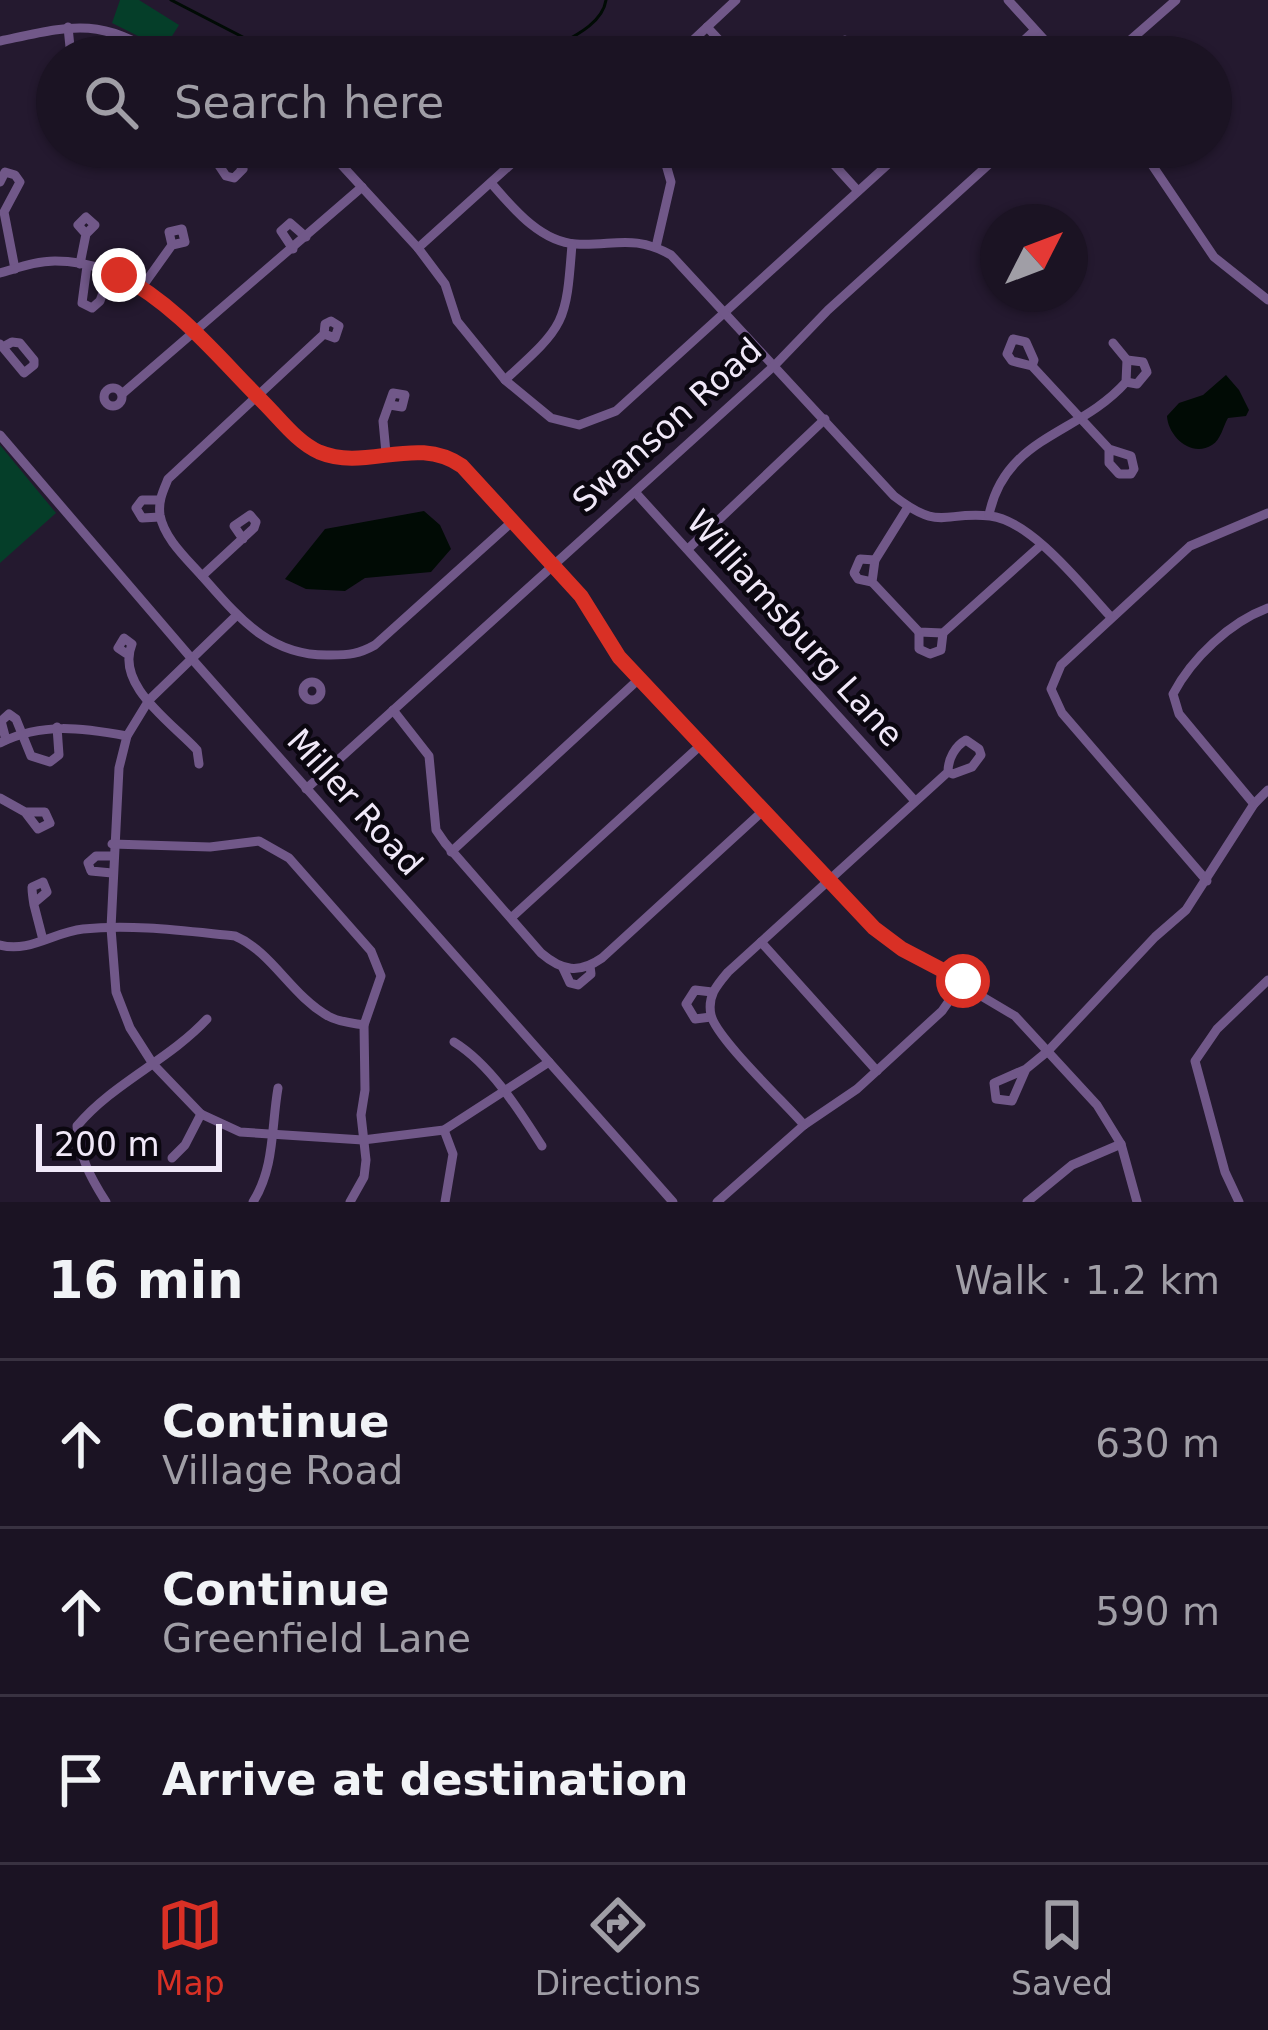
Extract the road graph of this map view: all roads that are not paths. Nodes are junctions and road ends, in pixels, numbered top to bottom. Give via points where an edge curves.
1 (736, 0) edge
2 (1008, 0) edge
3 (1176, 0) edge
4 (68, 27) junction
5 (707, 27) junction
6 (1035, 30) junction
7 (69, 36) edge
8 (122, 36) edge
9 (697, 36) edge
10 (715, 36) edge
11 (1029, 36) edge
12 (1041, 36) edge
13 (1135, 36) edge
14 (0, 41) edge
15 (345, 168) edge
16 (507, 168) edge
17 (667, 168) edge
18 (837, 168) edge
19 (884, 168) edge
20 (985, 168) edge
21 (1154, 168) edge
22 (0, 182) edge
23 (490, 183) junction
24 (362, 187) junction
25 (858, 191) junction
26 (3, 207) edge
27 (86, 234) dead end
28 (306, 237) junction
29 (572, 244) junction
30 (172, 245) dead end
31 (656, 247) junction
32 (293, 248) junction
33 (418, 248) junction
34 (84, 265) junction
35 (5, 272) edge
36 (110, 273) junction
37 (142, 286) junction
38 (1268, 300) edge
39 (726, 311) junction
40 (193, 332) junction
41 (324, 334) dead end
42 (1113, 343) dead end
43 (1127, 360) junction
44 (775, 364) junction
45 (1033, 366) dead end
46 (505, 380) junction
47 (1126, 382) junction
48 (122, 394) dead end
49 (257, 396) junction
50 (390, 405) dead end
51 (825, 419) junction
52 (1082, 420) junction
53 (0, 435) edge
54 (1108, 449) dead end
55 (386, 453) junction
56 (635, 492) junction
57 (160, 500) junction
58 (908, 507) junction
59 (1268, 513) edge
60 (988, 515) junction
61 (160, 518) junction
62 (514, 520) junction
63 (243, 538) dead end
64 (1040, 546) junction
65 (688, 549) junction
66 (874, 560) junction
67 (553, 565) junction
68 (202, 576) junction
69 (872, 582) junction
70 (1268, 608) edge
71 (237, 615) junction
72 (1110, 616) junction
73 (919, 632) junction
74 (943, 633) junction
75 (127, 654) dead end
76 (314, 656) junction
77 (192, 659) junction
78 (639, 679) junction
79 (313, 682) dead end
80 (148, 700) junction
81 (392, 710) junction
82 (57, 727) junction
83 (22, 734) junction
84 (127, 736) junction
85 (3, 742) edge
86 (703, 744) junction
87 (199, 764) dead end
88 (948, 772) dead end
89 (306, 789) junction
90 (1268, 790) edge
91 (0, 798) edge
92 (915, 801) junction
93 (1254, 804) junction
94 (765, 809) junction
95 (25, 812) dead end
96 (112, 844) junction
97 (451, 852) junction
98 (112, 856) junction
99 (112, 874) junction
100 (832, 881) junction
101 (1207, 881) junction
102 (34, 903) dead end
103 (511, 918) junction
104 (111, 928) junction
105 (43, 940) junction
106 (761, 942) junction
107 (0, 945) edge
108 (1268, 980) edge
109 (963, 981) junction
110 (712, 992) junction
111 (711, 1017) junction
112 (208, 1019) dead end
113 (364, 1025) junction
114 (454, 1042) dead end
115 (1048, 1051) junction
116 (549, 1061) junction
117 (153, 1064) junction
118 (1027, 1069) dead end
119 (877, 1071) junction
120 (278, 1088) dead end
121 (504, 1093) junction
122 (201, 1114) junction
123 (804, 1124) junction
124 (444, 1130) junction
125 (270, 1135) junction
126 (363, 1141) junction
127 (1121, 1144) junction
128 (542, 1146) dead end
129 (172, 1158) dead end
130 (448, 1201) edge
131 (106, 1202) edge
132 (253, 1202) edge
133 (350, 1202) edge
134 (673, 1202) edge
135 (717, 1202) edge
136 (1027, 1202) edge
137 (1137, 1202) edge
138 (1239, 1202) edge

1 - 5 street
2 - 6 street
3 - 13 street
4 - 7 street
4 - 8 street
4 - 14 street
5 - 9 street
5 - 10 street
6 - 11 street
6 - 12 street
15 - 24 street
16 - 23 street
17 - 31 street
18 - 25 street
19 - 25 street
20 - 44 street, Swanson Road
21 - 38 street via 1214,257
22 - 26 street via 5,172 20,182
23 - 29 street via 518,214
23 - 33 street
24 - 28 street
24 - 33 street
25 - 39 street
26 - 35 street
27 - 34 street
28 - 32 street
28 - 32 street via 290,223 281,231
29 - 31 street
29 - 46 street via 568,308 553,335
30 - 37 street
31 - 39 street
32 - 40 street
33 - 46 street via 445,284 458,321
34 - 35 street via 54,261
34 - 36 street
34 - 36 street via 82,303 92,308
36 - 37 street
37 - 40 street
39 - 44 street
39 - 46 street via 600,420 550,418
40 - 48 street
40 - 49 street
41 - 49 street
42 - 43 street
43 - 47 street
43 - 47 street via 1143,362 1147,372 1137,384
44 - 51 street
44 - 56 street, Swanson Road
45 - 52 street
47 - 52 street
49 - 55 street via 323,453 348,460
49 - 57 street via 168,479
50 - 55 street
51 - 58 street
51 - 65 street
52 - 54 street
52 - 60 street via 1015,461
53 - 77 street, Miller Road
55 - 62 street via 448,456
56 - 65 street, Williamsburg Lane
56 - 67 street, Swanson Road
57 - 61 street
57 - 61 street via 136,508 142,518
58 - 60 street via 936,519
58 - 66 street
59 - 72 street via 1190,546
60 - 64 street
61 - 68 street
62 - 67 street
62 - 76 street via 375,644 358,654
63 - 68 street
64 - 72 street
64 - 74 street
65 - 92 street, Williamsburg Lane
66 - 69 street
66 - 69 street via 860,560 854,573
67 - 78 street
67 - 81 street, Swanson Road
68 - 71 street
69 - 73 street
70 - 93 street via 1202,654 1173,694 1179,714
71 - 76 street via 263,640
71 - 77 street
72 - 101 street via 1061,665 1051,689 1062,713
73 - 74 street
73 - 74 street via 919,649 930,654 944,645
75 - 80 street via 131,678
76 - 79 street
77 - 80 street
77 - 89 street, Miller Road
78 - 86 street
78 - 97 street
80 - 84 street
80 - 87 street via 197,750
81 - 89 street, Swanson Road
81 - 97 street via 429,756 436,830
82 - 83 street
82 - 83 street via 59,755 50,762 31,756
82 - 84 street
83 - 85 street
83 - 85 street via 6,714
84 - 96 street
86 - 94 street
86 - 103 street
88 - 92 street
89 - 116 street, Miller Road
90 - 93 street
91 - 95 street
92 - 100 street
93 - 101 street
94 - 100 street
94 - 103 street via 590,966 563,968
96 - 98 street
96 - 113 street via 259,841 289,858 371,951 381,976
97 - 103 street
98 - 99 street
98 - 99 street via 88,863
99 - 104 street
100 - 106 street
100 - 109 street via 888,940
101 - 115 street
102 - 105 street
104 - 105 street
104 - 113 street via 235,936 302,998 331,1018
104 - 117 street via 116,992
105 - 107 street
106 - 110 street
106 - 119 street
108 - 138 street via 1195,1060
109 - 115 street via 1008,1008
109 - 119 street
110 - 111 street
110 - 111 street via 695,991 686,1004 695,1018
111 - 123 street
112 - 117 street
113 - 126 street
114 - 121 street
115 - 118 street
115 - 127 street
116 - 121 street
116 - 134 street, Miller Road
117 - 122 street
117 - 131 street via 77,1126 89,1176
119 - 123 street
120 - 125 street
121 - 124 street
121 - 128 street
122 - 125 street
122 - 129 street
123 - 135 street
124 - 126 street
124 - 130 street via 453,1154
125 - 126 street
125 - 132 street via 271,1163
126 - 133 street via 364,1177
127 - 136 street via 1072,1165
127 - 137 street

